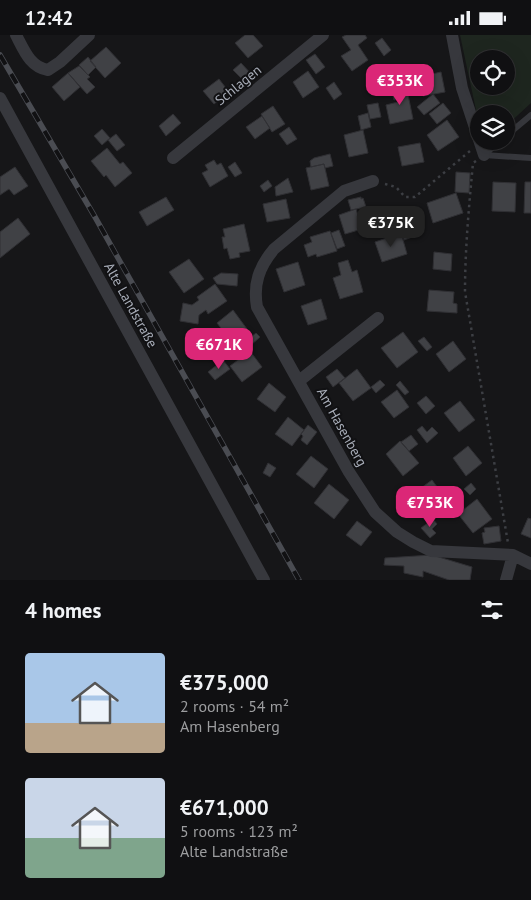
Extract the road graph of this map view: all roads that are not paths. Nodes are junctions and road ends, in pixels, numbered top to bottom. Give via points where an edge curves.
1 (16, 35) edge
2 (90, 35) edge
3 (322, 35) edge
4 (452, 35) edge
5 (0, 98) edge
6 (470, 112) edge
7 (531, 115) edge
8 (515, 128) edge
9 (487, 150) edge
10 (173, 158) dead end
11 (531, 158) edge
12 (373, 181) road end
13 (378, 318) dead end
14 (299, 381) junction
15 (513, 555) junction
16 (531, 564) edge
17 (264, 580) edge
18 (506, 580) edge

1 - 2 street via 29,59 40,69 48,71
3 - 10 street, Schlagen
4 - 6 street
5 - 17 street, Alte Landstraße
7 - 8 lane
9 - 11 lane
12 - 14 street, Am Hasenberg via 344,191 274,249 260,271 255,295 257,307
13 - 14 street, Am Hasenberg
14 - 15 street, Am Hasenberg via 375,512 397,531 431,551
15 - 16 street
15 - 18 street

